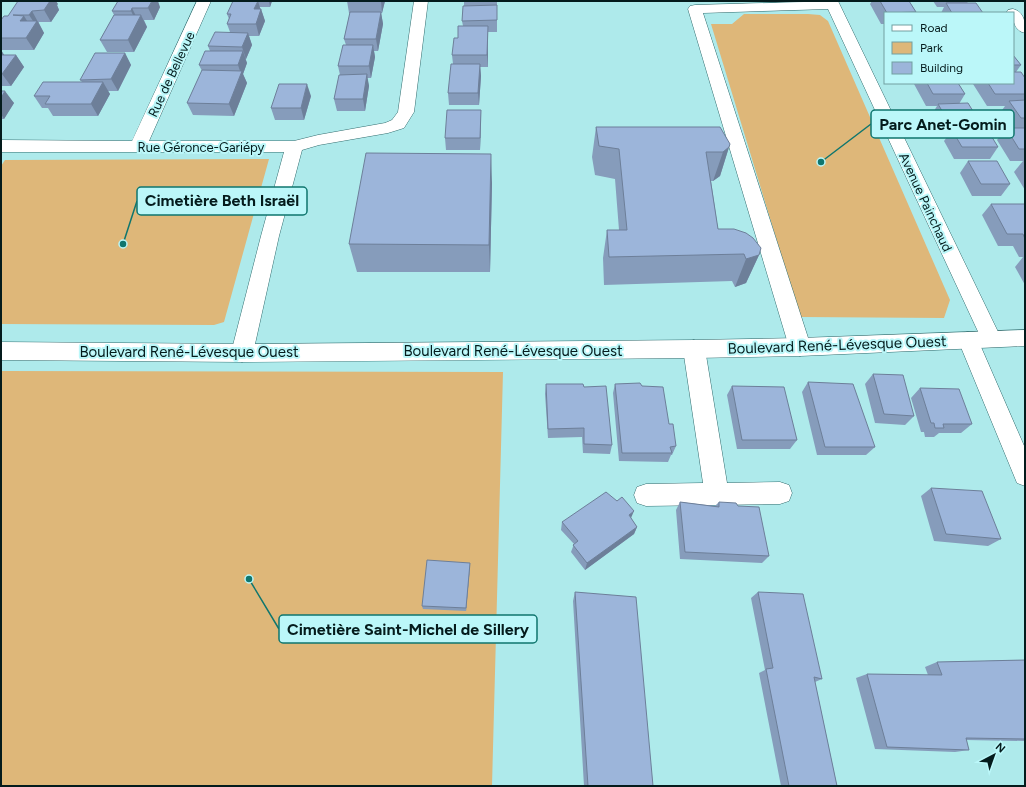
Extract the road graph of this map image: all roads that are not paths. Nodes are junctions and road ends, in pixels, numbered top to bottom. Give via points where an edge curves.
1 (204, 1) edge
2 (421, 1) edge
3 (1004, 1) edge
4 (832, 3) edge
5 (1012, 12) edge
6 (1014, 14) edge
7 (1025, 29) edge
8 (1, 146) edge
9 (138, 146) junction
10 (294, 147) junction
11 (991, 338) junction
12 (1025, 338) edge
13 (968, 340) junction
14 (800, 347) junction
15 (694, 349) junction
16 (1, 351) edge
17 (242, 353) junction
18 (1025, 475) edge
19 (780, 493) dead end
20 (717, 494) junction
21 (646, 495) dead end

1 - 9 street, Rue de Bellevue
2 - 10 street, Rue Géronce-Gariépy via 406,112 398,124
3 - 5 street
4 - 11 street, Avenue Painchaud
4 - 14 street via 695,9
6 - 7 street
8 - 9 street, Rue Géronce-Gariépy
9 - 10 street, Rue Géronce-Gariépy
10 - 17 street
11 - 12 street, Boulevard René-Lévesque Ouest
11 - 13 street, Boulevard René-Lévesque Ouest
13 - 14 street, Boulevard René-Lévesque Ouest
13 - 18 street
14 - 15 street, Boulevard René-Lévesque Ouest
15 - 17 street, Boulevard René-Lévesque Ouest
15 - 20 street
16 - 17 street, Boulevard René-Lévesque Ouest
19 - 20 street
20 - 21 street

